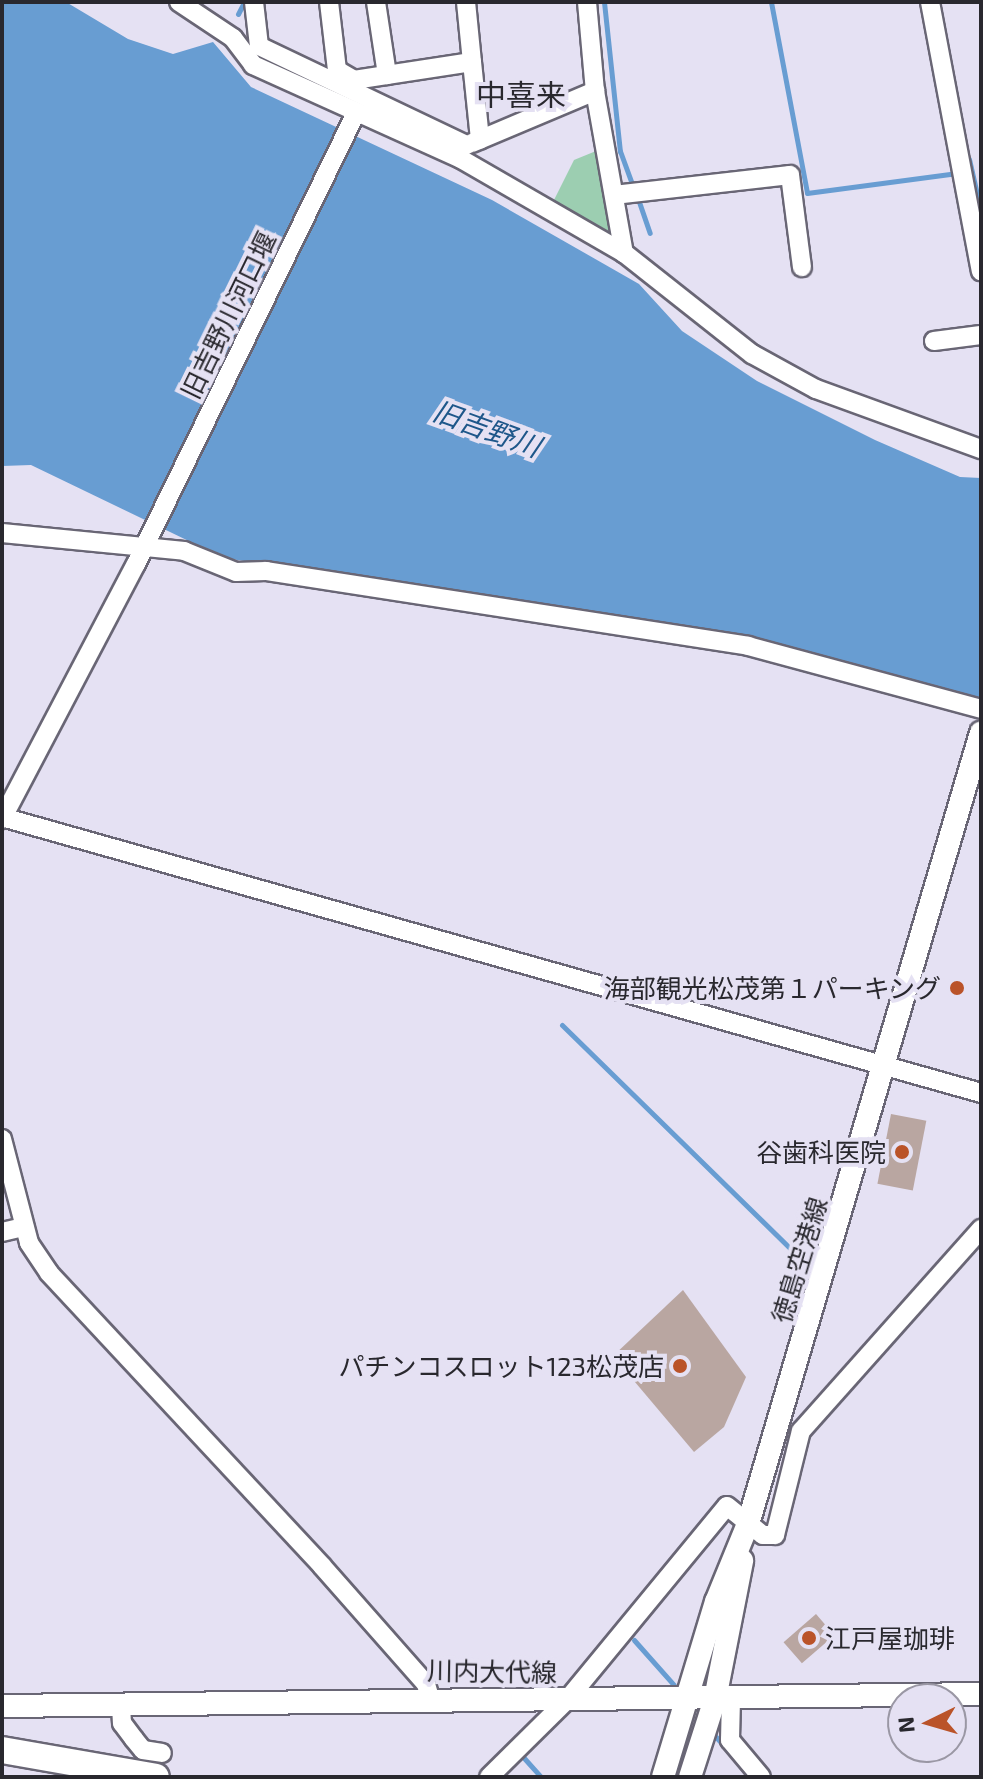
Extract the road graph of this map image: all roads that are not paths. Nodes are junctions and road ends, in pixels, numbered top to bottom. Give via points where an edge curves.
1 (179, 2) edge
2 (254, 2) edge
3 (329, 2) edge
4 (376, 2) edge
5 (466, 2) edge
6 (587, 2) edge
7 (930, 2) edge
8 (472, 62) junction
9 (387, 75) junction
10 (595, 91) junction
11 (354, 117) junction
12 (469, 148) junction
13 (614, 195) junction
14 (977, 223) edge
15 (624, 253) junction
16 (802, 267) dead end
17 (981, 271) edge
18 (981, 335) edge
19 (934, 341) dead end
20 (981, 449) edge
21 (2, 533) edge
22 (146, 540) junction
23 (981, 709) edge
24 (981, 733) edge
25 (2, 818) edge
26 (887, 1064) junction
27 (981, 1093) edge
28 (2, 1139) edge
29 (24, 1227) junction
30 (981, 1229) edge
31 (2, 1232) edge
32 (748, 1524) junction
33 (981, 1694) edge
34 (430, 1698) junction
35 (687, 1699) junction
36 (723, 1699) junction
37 (567, 1700) junction
38 (121, 1705) junction
39 (2, 1706) edge
40 (7, 1751) edge
41 (159, 1765) edge
42 (489, 1777) edge
43 (663, 1777) edge
44 (690, 1777) edge
45 (761, 1777) edge

1 - 11 street via 233,38 253,65
2 - 12 street via 259,46
3 - 9 street via 337,70 354,80
4 - 9 street
5 - 8 street
6 - 10 street
7 - 14 street
8 - 9 street
8 - 12 street
10 - 12 street
10 - 13 street
11 - 12 street
11 - 22 street, 旧吉野川河口堰
12 - 15 street
13 - 15 street
13 - 16 street via 790,175
14 - 17 street
15 - 20 street via 752,354 816,389
18 - 19 street
21 - 22 street
22 - 23 street via 236,572 266,571 748,646
22 - 25 street, 旧吉野川河口堰
24 - 26 main road, 徳島空港線
25 - 26 street
26 - 27 street
26 - 32 main road, 徳島空港線
28 - 29 street
29 - 31 street
29 - 34 street via 34,1254 49,1273 322,1566 426,1684
30 - 32 street via 801,1431 775,1535
32 - 35 main road, 徳島空港線 via 716,1602
32 - 36 main road, 徳島空港線
32 - 37 street via 727,1506
33 - 36 main road, 川内大代線
34 - 37 main road, 川内大代線
34 - 38 main road, 川内大代線
35 - 36 main road, 川内大代線
35 - 37 main road, 川内大代線
35 - 43 main road, 徳島空港線
36 - 44 main road, 徳島空港線
36 - 45 street via 730,1740
37 - 42 street
38 - 39 main road, 川内大代線
38 - 41 street via 122,1723
40 - 41 highway

